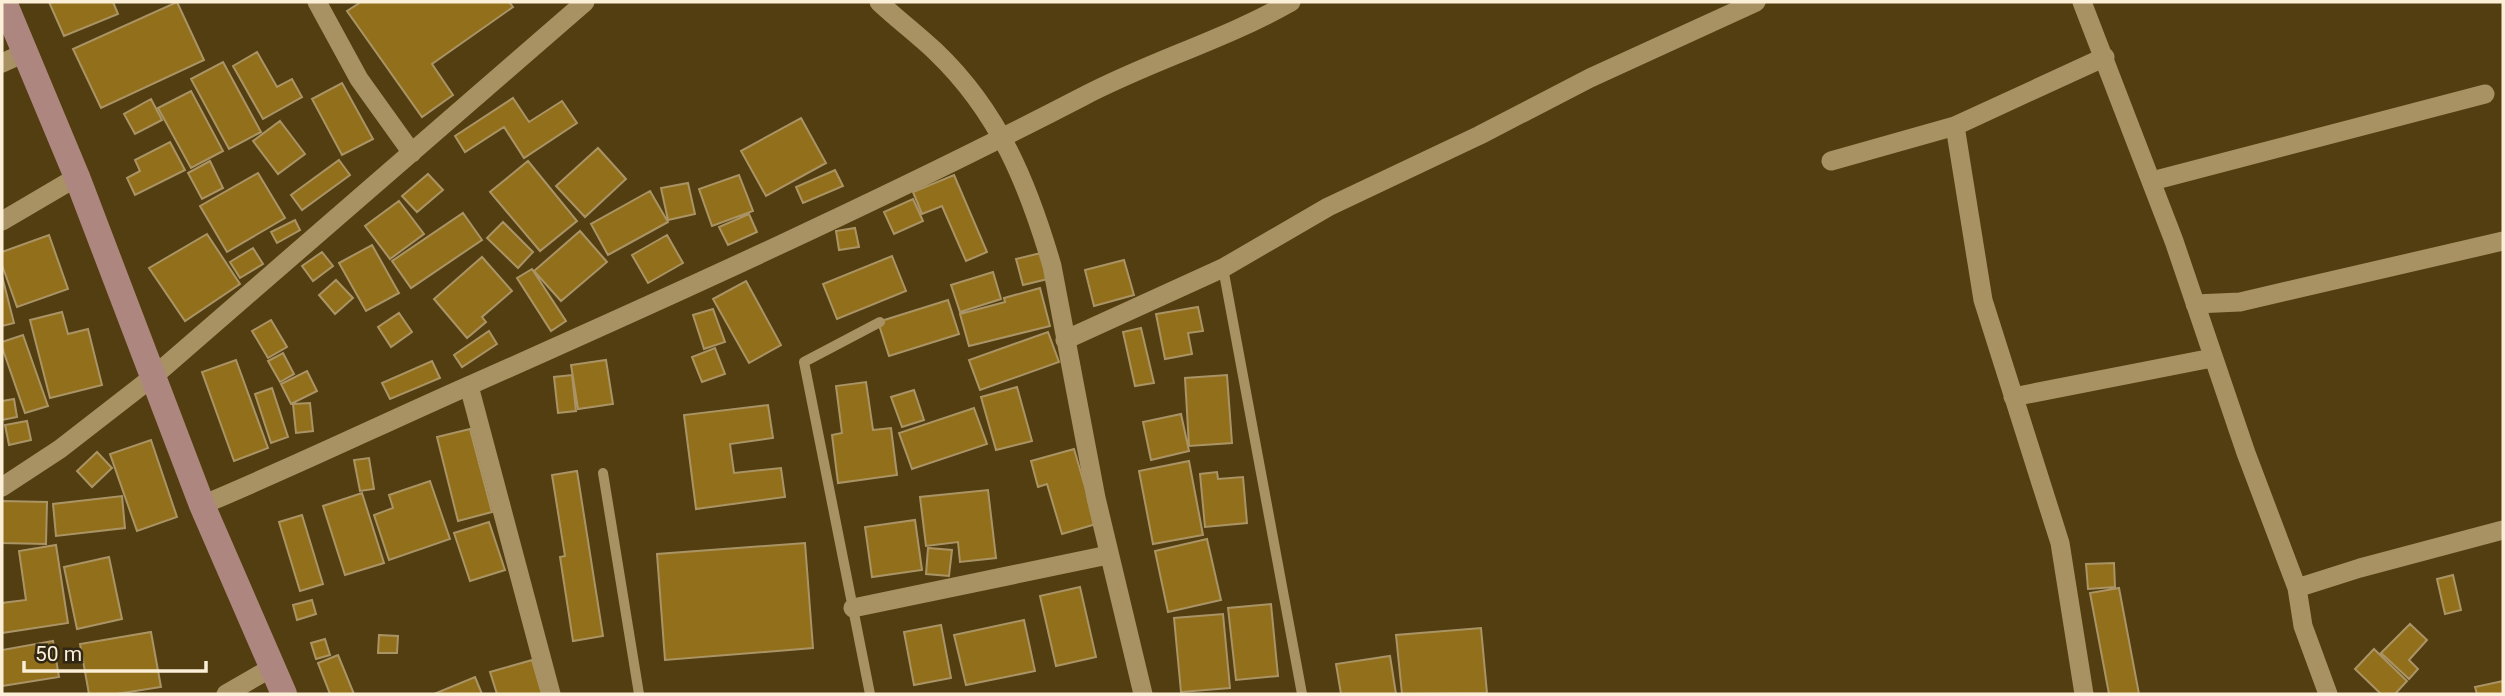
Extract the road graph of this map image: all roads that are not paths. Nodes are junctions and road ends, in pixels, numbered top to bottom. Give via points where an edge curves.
1 (4, 2) edge
2 (317, 2) edge
3 (585, 2) edge
4 (879, 2) edge
5 (1756, 2) edge
6 (2082, 2) edge
7 (1288, 3) edge
8 (2105, 57) junction
9 (13, 58) edge
10 (2485, 94) dead end
11 (1955, 126) junction
12 (1005, 138) junction
13 (412, 153) junction
14 (1831, 161) dead end
15 (77, 177) junction
16 (2152, 181) junction
17 (2, 221) edge
18 (2503, 241) edge
19 (1223, 268) junction
20 (2196, 304) junction
21 (880, 322) dead end
22 (1065, 340) junction
23 (2212, 358) junction
24 (154, 376) junction
25 (469, 386) junction
26 (2013, 397) junction
27 (603, 473) dead end
28 (2, 487) edge
29 (202, 505) junction
30 (2503, 530) edge
31 (1108, 555) junction
32 (2297, 588) junction
33 (853, 608) junction
34 (273, 667) junction
35 (226, 694) edge
36 (284, 694) edge
37 (551, 694) edge
38 (639, 694) edge
39 (870, 694) edge
40 (1143, 694) edge
41 (1303, 694) edge
42 (2084, 694) edge
43 (2328, 694) edge

1 - 9 main road
2 - 13 street via 359,79
3 - 13 street
4 - 12 street via 936,52
5 - 19 street via 1328,207
6 - 8 street
7 - 12 street via 1231,33 1084,95
8 - 11 street
8 - 16 street
9 - 15 main road
10 - 16 street
11 - 14 street
11 - 26 street via 1983,300
12 - 22 street via 1052,266
12 - 25 street via 632,315
13 - 24 street
15 - 17 street
15 - 24 main road
16 - 20 street
18 - 20 street via 2241,302
19 - 22 street
19 - 41 lane
20 - 23 street
21 - 33 lane via 804,362
22 - 31 street
23 - 26 street
23 - 32 street
24 - 28 street via 60,449
24 - 29 main road
25 - 29 street
25 - 37 street
26 - 42 street via 2060,543
27 - 38 lane
29 - 34 main road
30 - 32 street
31 - 33 street
31 - 40 street
32 - 43 street via 2303,626
33 - 39 lane
34 - 35 street
34 - 36 main road

